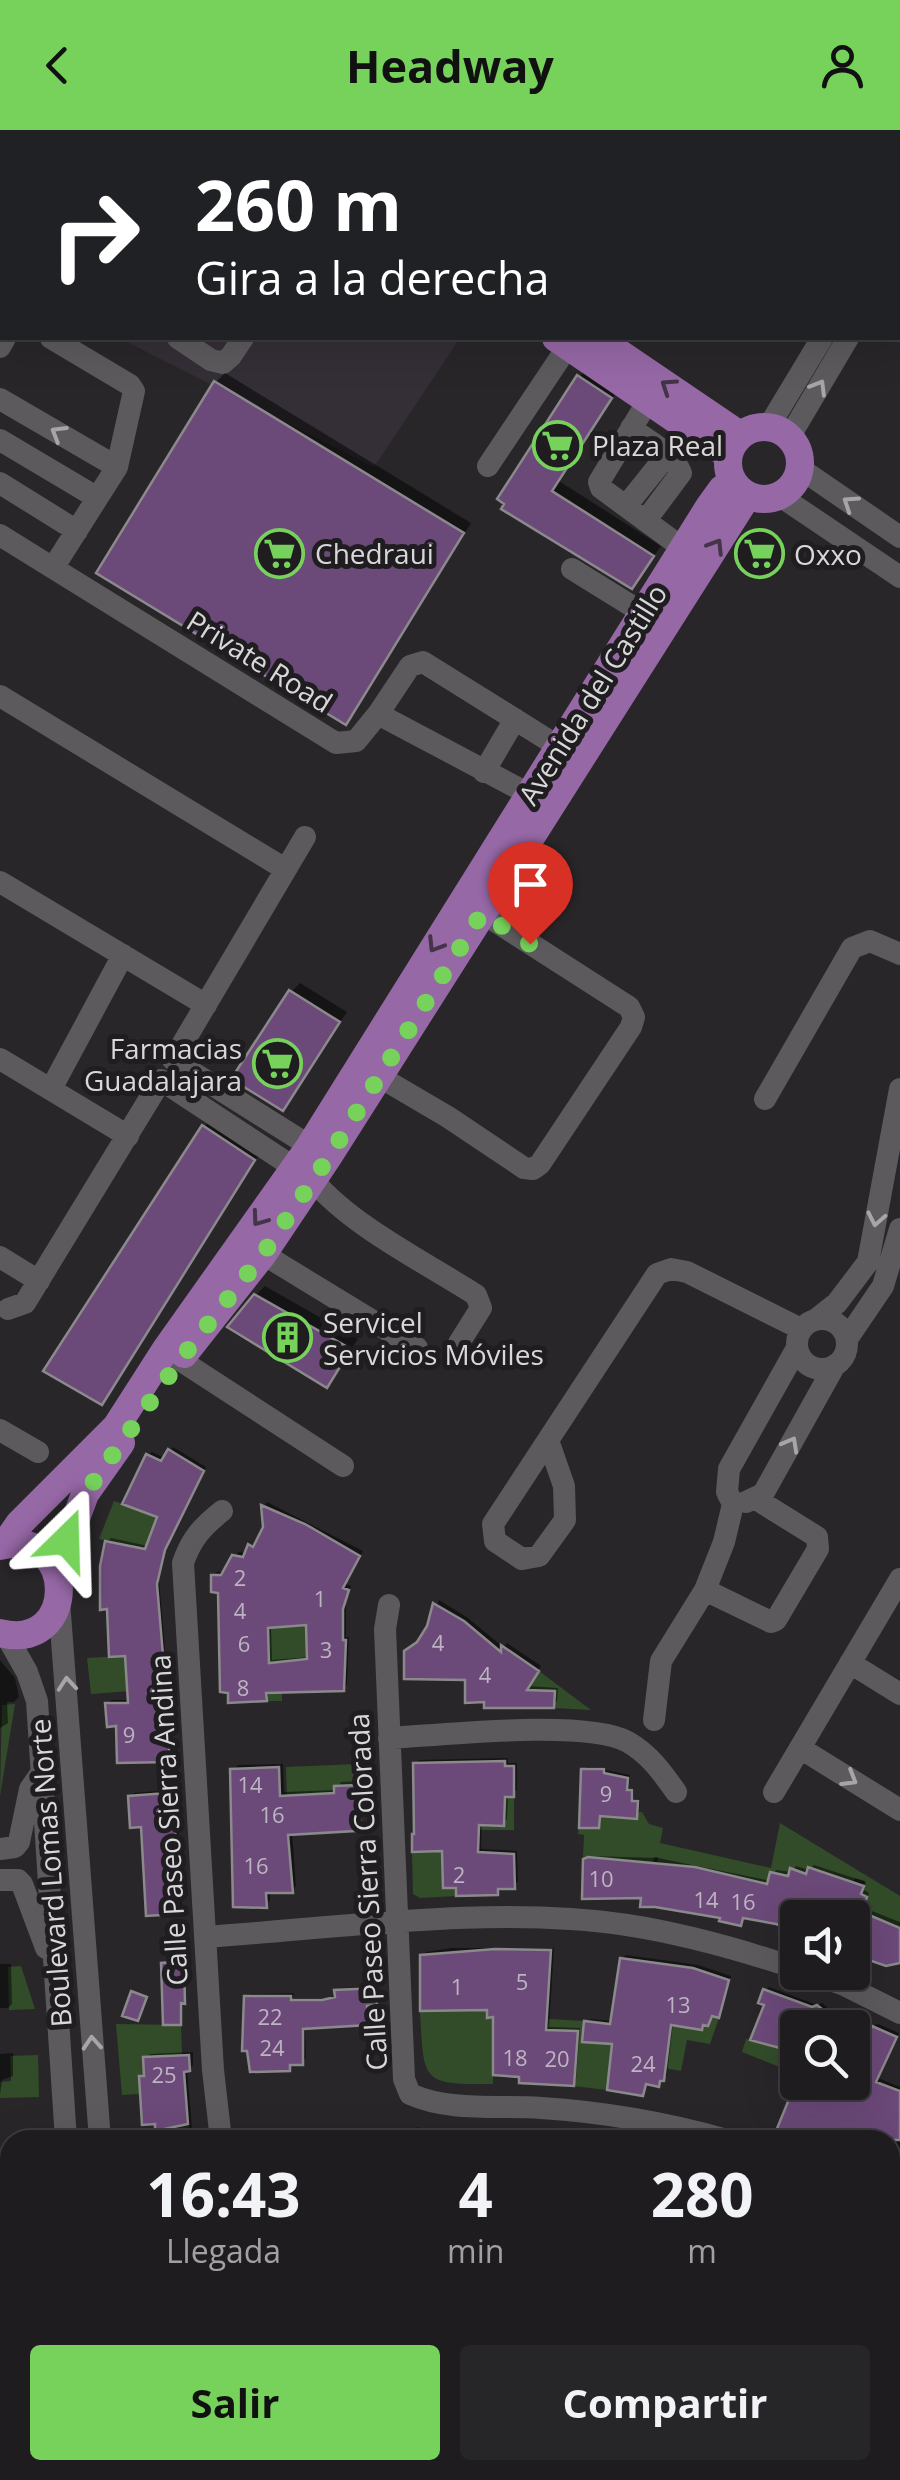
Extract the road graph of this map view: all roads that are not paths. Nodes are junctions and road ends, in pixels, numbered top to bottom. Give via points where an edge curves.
1 (54, 340) edge
2 (181, 340) edge
3 (242, 340) edge
4 (598, 340) edge
5 (821, 340) edge
6 (847, 340) edge
7 (562, 342) edge
8 (0, 399) edge
9 (648, 402) junction
10 (631, 428) junction
11 (779, 431) junction
12 (0, 440) edge
13 (667, 455) junction
14 (488, 466) dead end
15 (737, 467) junction
16 (116, 468) junction
17 (801, 469) junction
18 (678, 482) junction
19 (0, 483) edge
20 (780, 496) junction
21 (96, 497) junction
22 (626, 506) junction
23 (709, 508) junction
24 (646, 520) junction
25 (77, 531) junction
26 (895, 533) edge
27 (0, 535) edge
28 (684, 548) junction
29 (872, 558) junction
30 (53, 568) junction
31 (572, 569) dead end
32 (900, 576) edge
33 (642, 614) junction
34 (0, 696) edge
35 (378, 714) junction
36 (515, 718) junction
37 (569, 753) junction
38 (484, 772) junction
39 (540, 800) junction
40 (305, 837) dead end
41 (286, 869) junction
42 (0, 882) edge
43 (472, 907) junction
44 (900, 954) edge
45 (123, 956) junction
46 (206, 1005) junction
47 (0, 1059) edge
48 (167, 1070) junction
49 (370, 1071) junction
50 (51, 1089) junction
51 (900, 1089) edge
52 (765, 1100) dead end
53 (128, 1136) junction
54 (312, 1163) junction
55 (900, 1229) edge
56 (263, 1254) junction
57 (0, 1256) edge
58 (39, 1281) junction
59 (8, 1310) dead end
60 (805, 1332) junction
61 (847, 1339) junction
62 (459, 1342) dead end
63 (417, 1348) dead end
64 (173, 1354) junction
65 (835, 1365) junction
66 (0, 1430) edge
67 (549, 1443) junction
68 (38, 1452) dead end
69 (343, 1466) dead end
70 (756, 1499) junction
71 (732, 1504) junction
72 (222, 1511) dead end
73 (3, 1545) edge
74 (56, 1570) junction
75 (900, 1580) edge
76 (705, 1590) junction
77 (59, 1601) junction
78 (388, 1605) dead end
79 (3, 1634) edge
80 (850, 1664) junction
81 (900, 1694) edge
82 (654, 1720) dead end
83 (71, 1736) junction
84 (39, 1738) junction
85 (389, 1738) junction
86 (800, 1748) junction
87 (74, 1770) junction
88 (41, 1772) junction
89 (676, 1792) dead end
90 (774, 1792) dead end
91 (900, 1810) edge
92 (8, 1848) edge
93 (9, 1880) edge
94 (395, 1924) junction
95 (205, 1937) junction
96 (780, 1963) edge
97 (55, 1970) junction
98 (854, 1990) edge
99 (900, 2013) edge
100 (65, 2130) edge
101 (99, 2130) edge
102 (219, 2130) edge
103 (682, 2130) edge

1 - 16 street via 134,392
2 - 3 street via 223,363
15 -> 4 main road
5 - 11 street
11 -> 6 street
7 - 9 main road
7 - 14 street
16 -> 8 street
9 - 10 street
9 - 15 main road
10 - 13 street
10 - 22 street via 598,482
11 - 15 main road via 754,428
11 - 17 main road via 797,446
12 - 21 street
13 - 18 street via 679,466
13 - 22 street
15 - 20 main road via 769,499
15 - 23 main road, Avenida del Castillo
37 -> 15 main road, Avenida del Castillo
16 - 21 street
17 - 20 main road
26 -> 17 street
18 - 23 street
18 - 24 street
19 - 25 street
20 - 29 street
21 - 25 street
22 - 24 street
23 - 28 main road, Avenida del Castillo
24 - 28 street
25 - 30 street
26 - 29 street
27 - 30 street, Private Road
28 - 33 main road, Avenida del Castillo
29 - 32 street
30 - 35 street, Private Road via 336,743 356,740
31 - 33 street
33 - 37 main road, Avenida del Castillo
34 - 41 street
35 - 36 street, Private Road via 410,666 423,662
35 - 38 street
36 - 37 street
36 - 38 street
37 - 39 main road, Avenida del Castillo
38 - 39 street
39 - 43 main road, Avenida del Castillo
40 - 41 street
41 - 46 street
42 - 45 street
43 - 49 main road, Avenida del Castillo
43 - 49 street via 629,1007 631,1027 534,1169
44 - 52 street via 870,941 852,948
45 - 46 street
45 - 50 street
46 - 48 street
47 - 50 street
48 - 53 street
48 - 54 street
49 - 54 main road, Avenida del Castillo
50 - 53 street
51 -> 60 street via 868,1262
53 - 58 street
54 - 56 main road, Avenida del Castillo
54 - 62 street via 326,1195 480,1299
54 -> 64 main road, Avenida del Castillo
55 - 61 street via 883,1286
56 - 63 street
56 - 64 main road, Avenida del Castillo
57 - 58 street
58 - 59 street via 25,1303
60 - 61 street via 837,1323
60 - 65 street via 807,1364
60 - 67 street via 687,1272 658,1274
60 - 71 street via 728,1469
61 - 65 street
64 - 69 street
64 - 73 main road, Avenida del Castillo via 108,1437
64 - 74 main road, Avenida del Castillo via 85,1494
70 -> 65 street
66 - 68 street
67 - 67 street via 493,1524 495,1541 522,1559 538,1556 565,1520 564,1486
70 - 71 street
70 - 76 street via 817,1537 818,1549 771,1622
71 - 76 street
72 - 95 street, Calle Paseo Sierra Andina via 200,1529 183,1564
73 - 74 main road via 36,1548
74 - 77 main road
75 - 80 street
76 - 82 street via 662,1661
77 - 79 main road via 33,1632
83 -> 77 street, Boulevard Lomas Norte
78 - 85 street, Calle Paseo Sierra Colorada
79 - 84 street, Boulevard Lomas Norte via 35,1689
80 - 81 street
80 - 86 street
83 - 84 street
83 - 87 street, Boulevard Lomas Norte
84 - 88 street, Boulevard Lomas Norte
85 - 89 street via 596,1733 626,1740
85 - 94 street, Calle Paseo Sierra Colorada
86 - 90 street
86 -> 91 street
87 - 88 street
101 -> 87 street, Boulevard Lomas Norte
88 - 92 street
88 - 97 street, Boulevard Lomas Norte
93 - 97 street
94 - 95 street
94 - 96 street via 622,1924
94 - 103 street, Calle Paseo Sierra Colorada via 410,2094 447,2104 544,2108
95 - 102 street, Calle Paseo Sierra Andina
97 - 100 street, Boulevard Lomas Norte
98 - 99 street

